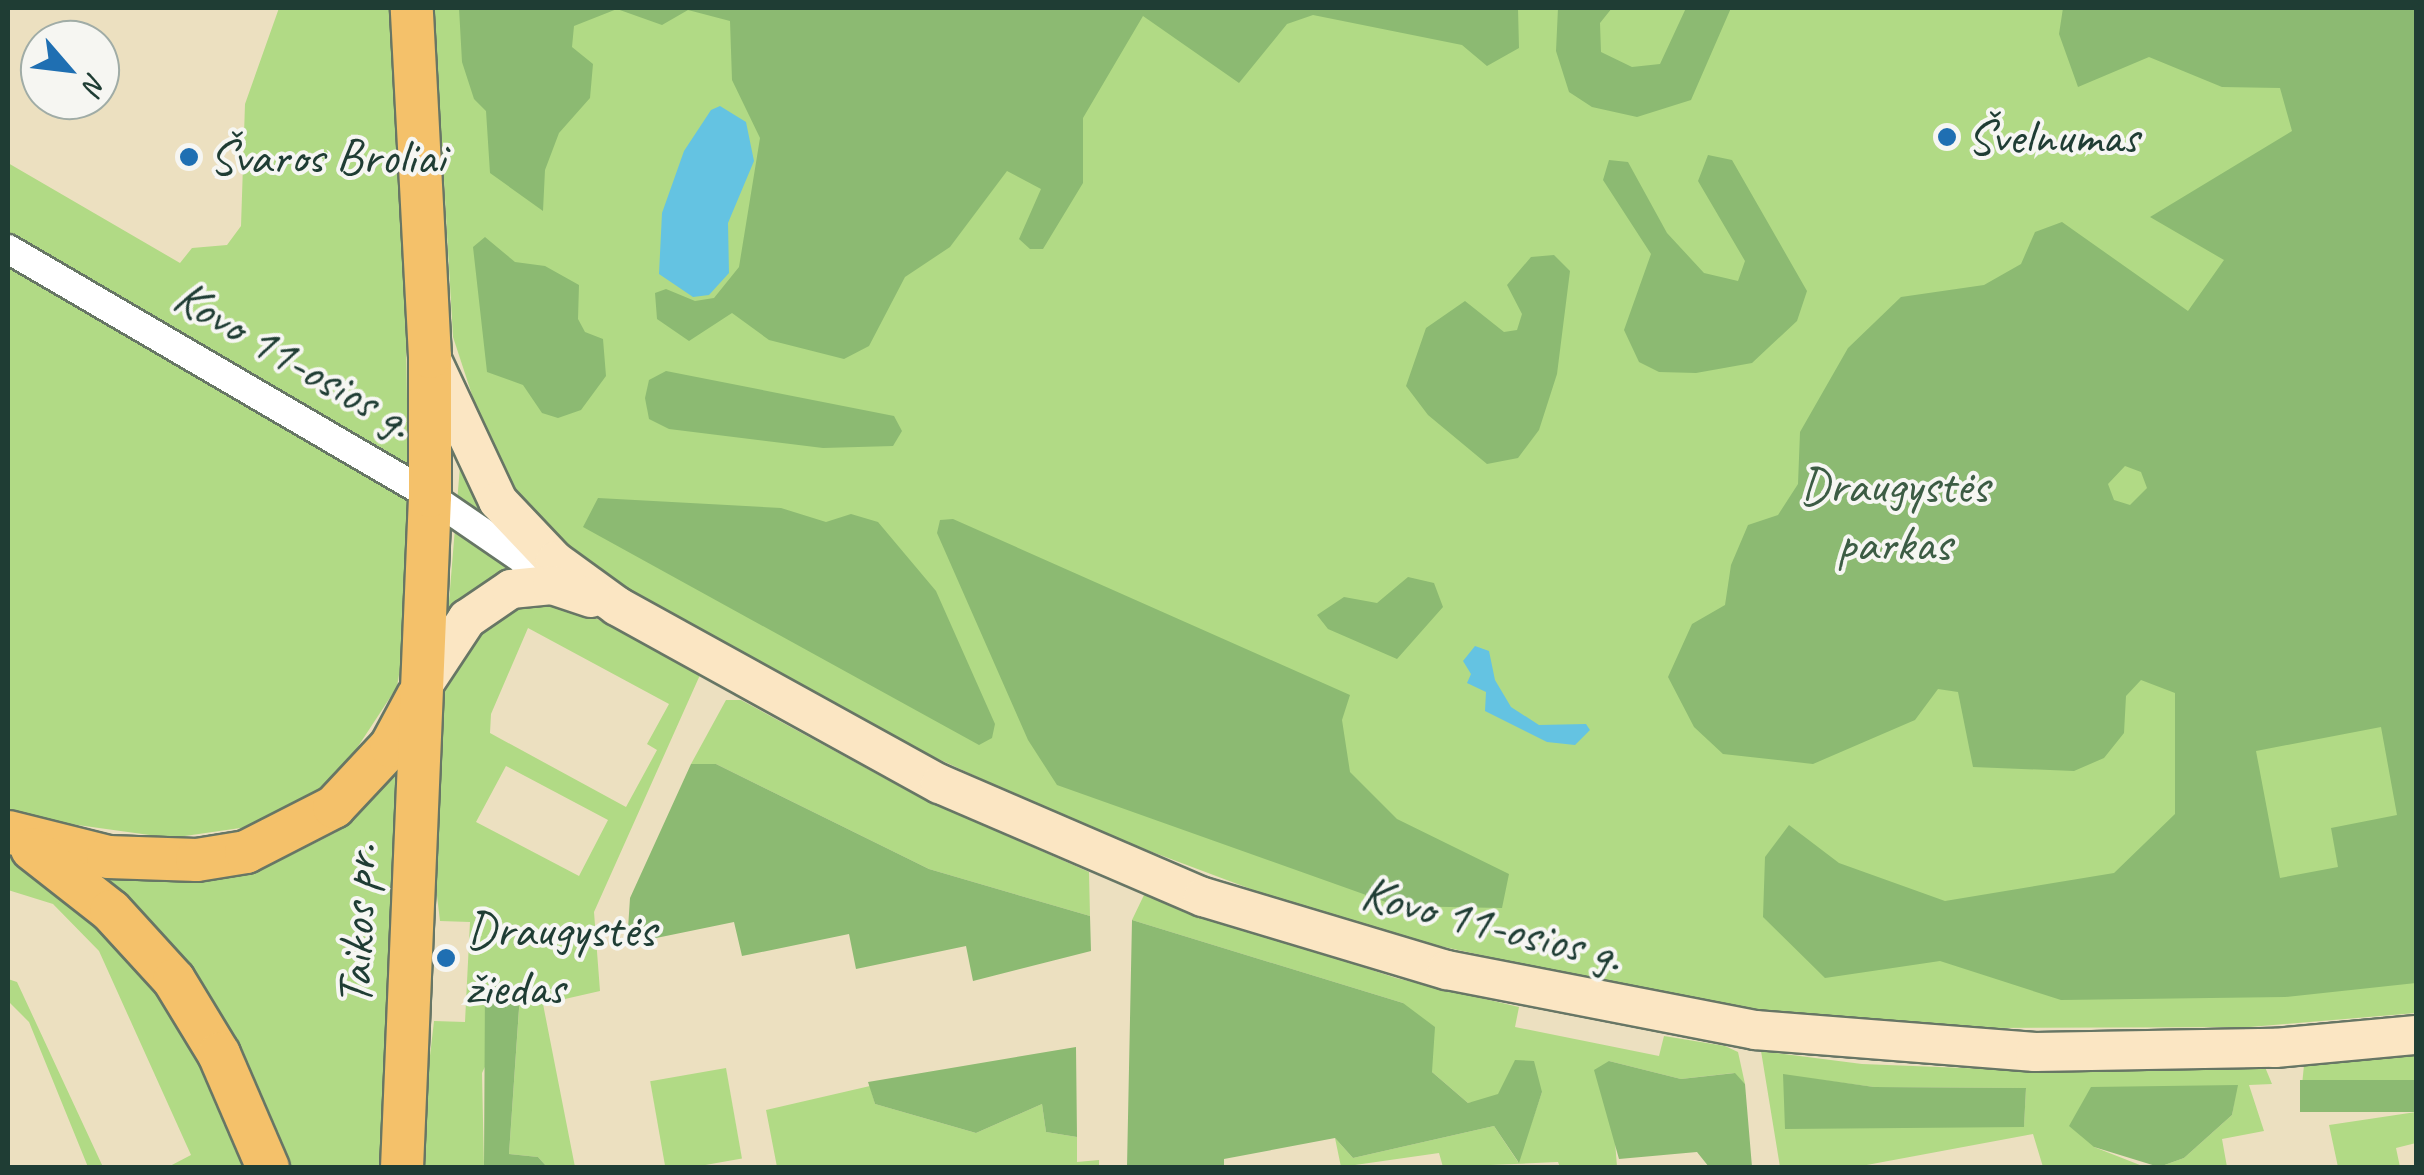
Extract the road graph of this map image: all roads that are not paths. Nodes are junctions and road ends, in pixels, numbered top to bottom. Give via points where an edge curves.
1 (414, 10) edge
2 (8, 249) edge
3 (430, 357) junction
4 (430, 496) junction
5 (531, 563) junction
6 (422, 686) junction
7 (10, 833) edge
8 (2416, 1036) edge
9 (268, 1168) edge
10 (402, 1168) edge

1 - 3 main road
2 - 4 street, Kovo 11-osios g.
3 - 4 main road
3 - 5 main road via 484,480
4 - 5 street, Kovo 11-osios g.
4 - 6 main road
5 - 6 main road via 467,619
5 - 8 main road, Kovo 11-osios g. via 855,741 1030,827 1280,922 1519,988 1720,1025 1899,1046 2035,1052 2275,1048
6 - 7 main road via 391,746 334,807 246,852 124,859
6 - 10 main road, Taikos pr.
7 - 9 main road via 112,911 174,980 219,1054

